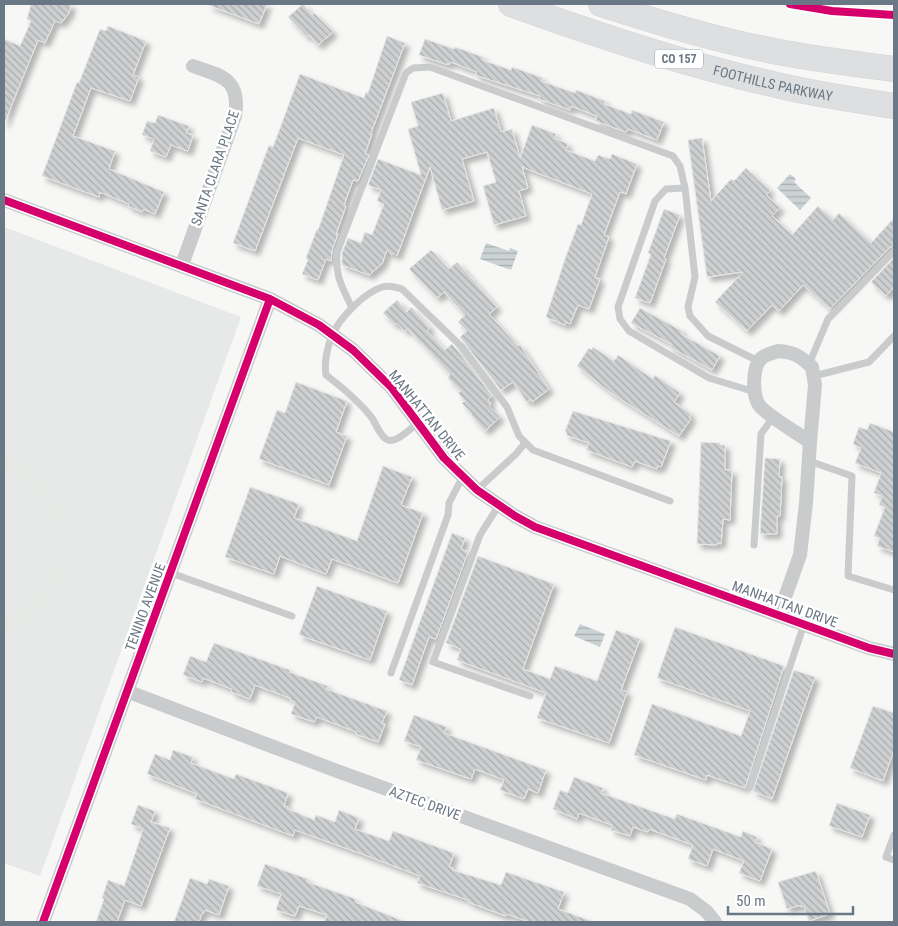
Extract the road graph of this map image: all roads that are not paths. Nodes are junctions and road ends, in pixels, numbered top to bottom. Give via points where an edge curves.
1 (511, 4) edge
2 (601, 4) edge
3 (193, 66) dead end
4 (894, 69) edge
5 (894, 106) edge
6 (685, 188) junction
7 (4, 200) edge
8 (894, 251) edge
9 (182, 265) junction
10 (270, 299) junction
11 (352, 308) junction
12 (332, 335) junction
13 (894, 336) edge
14 (758, 361) junction
15 (812, 370) junction
16 (755, 392) junction
17 (774, 416) junction
18 (418, 423) junction
19 (810, 442) junction
20 (525, 443) junction
21 (809, 461) junction
22 (463, 476) junction
23 (477, 490) junction
24 (670, 501) dead end
25 (499, 505) junction
26 (754, 545) dead end
27 (171, 572) junction
28 (894, 590) edge
29 (779, 614) junction
30 (292, 616) dead end
31 (804, 624) junction
32 (894, 654) edge
33 (391, 672) dead end
34 (128, 692) junction
35 (530, 696) dead end
36 (750, 787) dead end
37 (894, 835) edge
38 (894, 860) edge
39 (44, 922) edge
40 (715, 922) edge

1 - 5 highway, FOOTHILLS PARKWAY / CO 157 via 628,44 741,76 822,95
2 - 4 highway, CO 157 via 670,26 758,48
3 - 9 street, SANTA CLARA PLACE via 222,76 231,83 238,102
6 - 11 lane via 680,166 673,156 430,67 413,68 403,79 337,252 338,278
6 - 14 lane via 696,277 688,308 690,316 708,336
6 - 16 lane via 666,189 655,201 618,307 620,319 629,331 709,378
7 - 9 street, MANHATTAN DRIVE
8 - 15 lane via 828,320
9 - 10 street, MANHATTAN DRIVE
10 - 12 street, MANHATTAN DRIVE
10 - 27 street, TENINO AVENUE
11 - 12 lane
11 - 20 lane via 382,287 402,289 462,347 507,407
12 - 18 street, MANHATTAN DRIVE via 353,350 392,388
12 - 18 lane via 326,374 357,399 384,438 394,440
13 - 15 lane via 869,362
14 - 15 street via 778,351 791,352 803,358
14 - 16 street via 753,380
15 - 19 street via 815,385
16 - 17 street via 759,404
17 - 19 street
17 - 26 lane via 761,434
18 - 22 street, MANHATTAN DRIVE via 444,458
19 - 21 street
20 - 23 lane
20 - 24 lane via 533,450
21 - 28 lane via 852,476 848,576
21 - 29 street via 800,555
22 - 23 street, MANHATTAN DRIVE
22 - 33 lane via 448,503 448,514
23 - 25 street, MANHATTAN DRIVE
25 - 29 street, MANHATTAN DRIVE via 535,527
25 - 35 lane via 480,535 433,662
27 - 30 lane
27 - 34 street, TENINO AVENUE
29 - 31 street, MANHATTAN DRIVE
31 - 32 street, MANHATTAN DRIVE
31 - 36 lane
34 - 39 street, TENINO AVENUE
34 - 40 street, AZTEC DRIVE via 690,899
37 - 38 lane via 886,857

